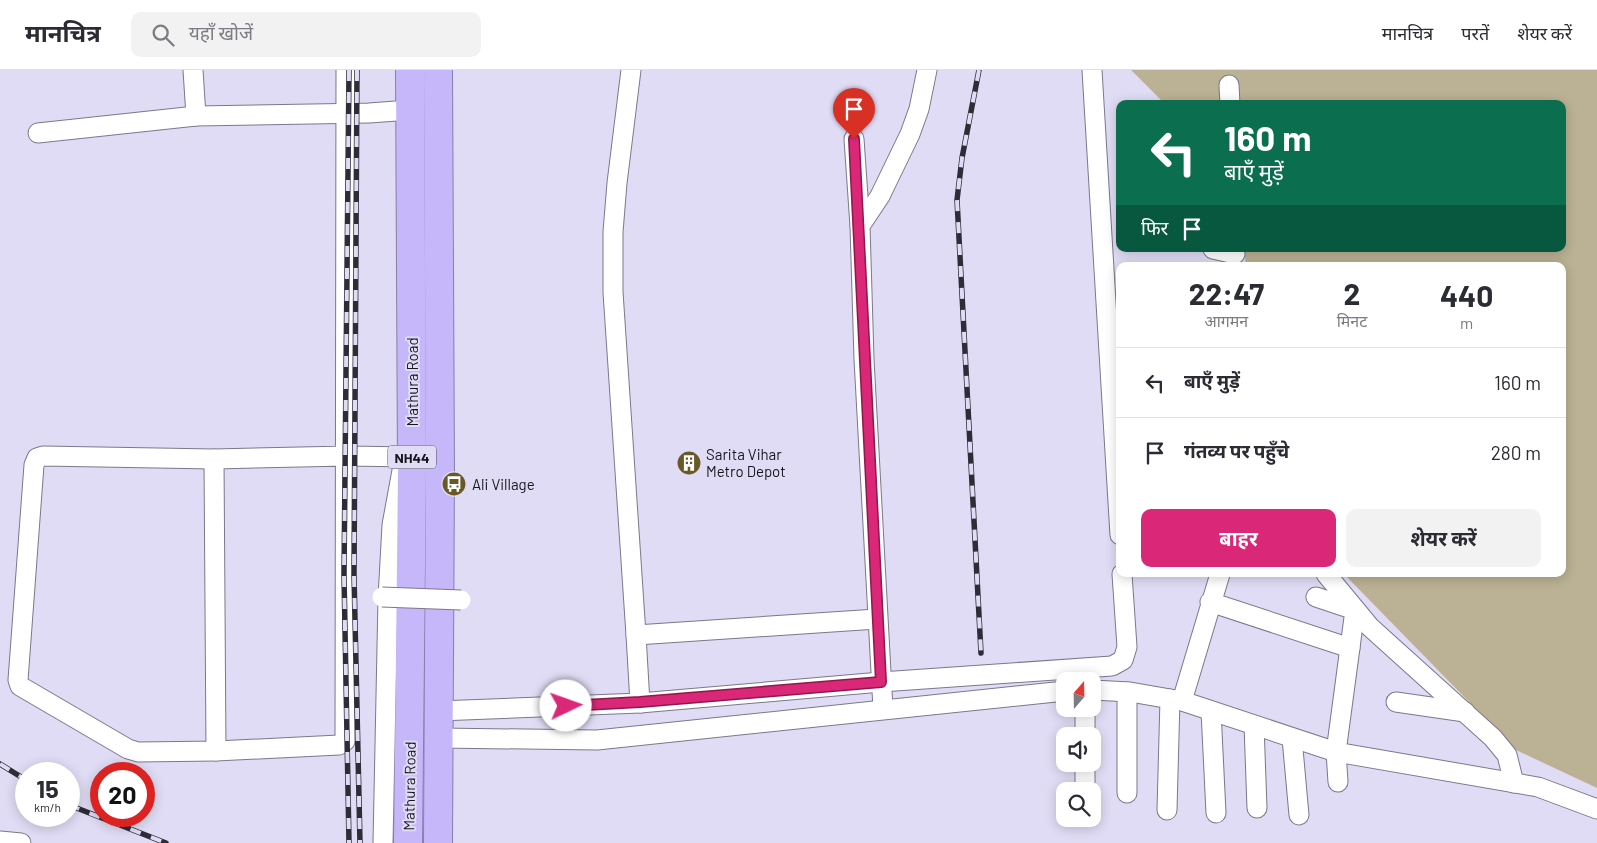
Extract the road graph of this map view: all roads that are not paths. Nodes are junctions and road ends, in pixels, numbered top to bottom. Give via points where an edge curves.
1 (193, 70) edge
2 (346, 70) edge
3 (410, 70) edge
4 (438, 70) edge
5 (631, 70) edge
6 (928, 70) edge
7 (1092, 70) edge
8 (1229, 85) dead end
9 (1230, 100) edge
10 (410, 110) junction
11 (347, 112) junction
12 (196, 116) junction
13 (38, 134) dead end
14 (854, 139) dead end
15 (860, 226) junction
16 (1222, 252) edge
17 (1235, 256) edge
18 (346, 456) junction
19 (408, 457) junction
20 (214, 459) junction
21 (1116, 469) edge
22 (1122, 577) edge
23 (1219, 577) edge
24 (1328, 577) edge
25 (382, 597) dead end
26 (1316, 597) dead end
27 (461, 600) dead end
28 (1210, 602) junction
29 (1355, 610) junction
30 (877, 618) junction
31 (636, 635) junction
32 (1350, 648) junction
33 (881, 682) junction
34 (1101, 691) edge
35 (1056, 692) edge
36 (1127, 692) junction
37 (1176, 700) junction
38 (640, 702) junction
39 (1396, 702) dead end
40 (883, 709) junction
41 (1212, 711) junction
42 (438, 712) junction
43 (1465, 712) junction
44 (1254, 725) junction
45 (439, 738) junction
46 (1292, 738) junction
47 (216, 751) junction
48 (1336, 752) junction
49 (1338, 782) dead end
50 (1514, 783) junction
51 (1126, 793) dead end
52 (1257, 808) dead end
53 (1597, 809) edge
54 (1167, 810) dead end
55 (1216, 813) dead end
56 (1299, 815) dead end
57 (0, 840) edge
58 (21, 843) edge
59 (383, 843) edge
60 (408, 843) edge
61 (438, 843) edge

1 - 12 street
2 - 11 street
3 - 10 highway, Mathura Road / NH44
4 - 42 highway, Mathura Road / NH44
5 - 31 street via 613,232 613,292
6 - 15 street via 910,134 880,196
7 - 21 street
8 - 9 street
10 - 11 street
10 - 19 highway, Mathura Road / NH44 via 412,421
11 - 12 street
11 - 18 street
12 - 13 street
14 - 15 street
15 - 30 street
16 - 17 street
18 - 19 street
18 - 20 street
18 - 47 street via 345,740 339,745
19 - 59 street via 392,524
19 - 60 highway, Mathura Road / NH44
20 - 47 street
20 - 47 street via 37,458 18,680 26,691 128,749 149,753
22 - 33 street via 1127,647 1119,664
23 - 28 street
24 - 29 street
25 - 27 street, bridge
26 - 29 street
28 - 32 street
28 - 37 street
29 - 32 street
29 - 43 street
30 - 31 street
30 - 33 street
31 - 38 street
32 - 48 street
33 - 38 street
33 - 40 street
34 - 36 street
35 - 40 street
36 - 37 street
36 - 51 street
37 - 41 street
37 - 54 street
38 - 42 street
39 - 43 street
40 - 45 street via 598,740
41 - 44 street
41 - 55 street
42 - 45 highway, Mathura Road / NH44
43 - 50 street via 1507,755
44 - 46 street
44 - 52 street
45 - 61 highway, Mathura Road / NH44
46 - 48 street
46 - 56 street
48 - 49 street
48 - 50 street
50 - 53 street via 1538,787
57 - 58 street

